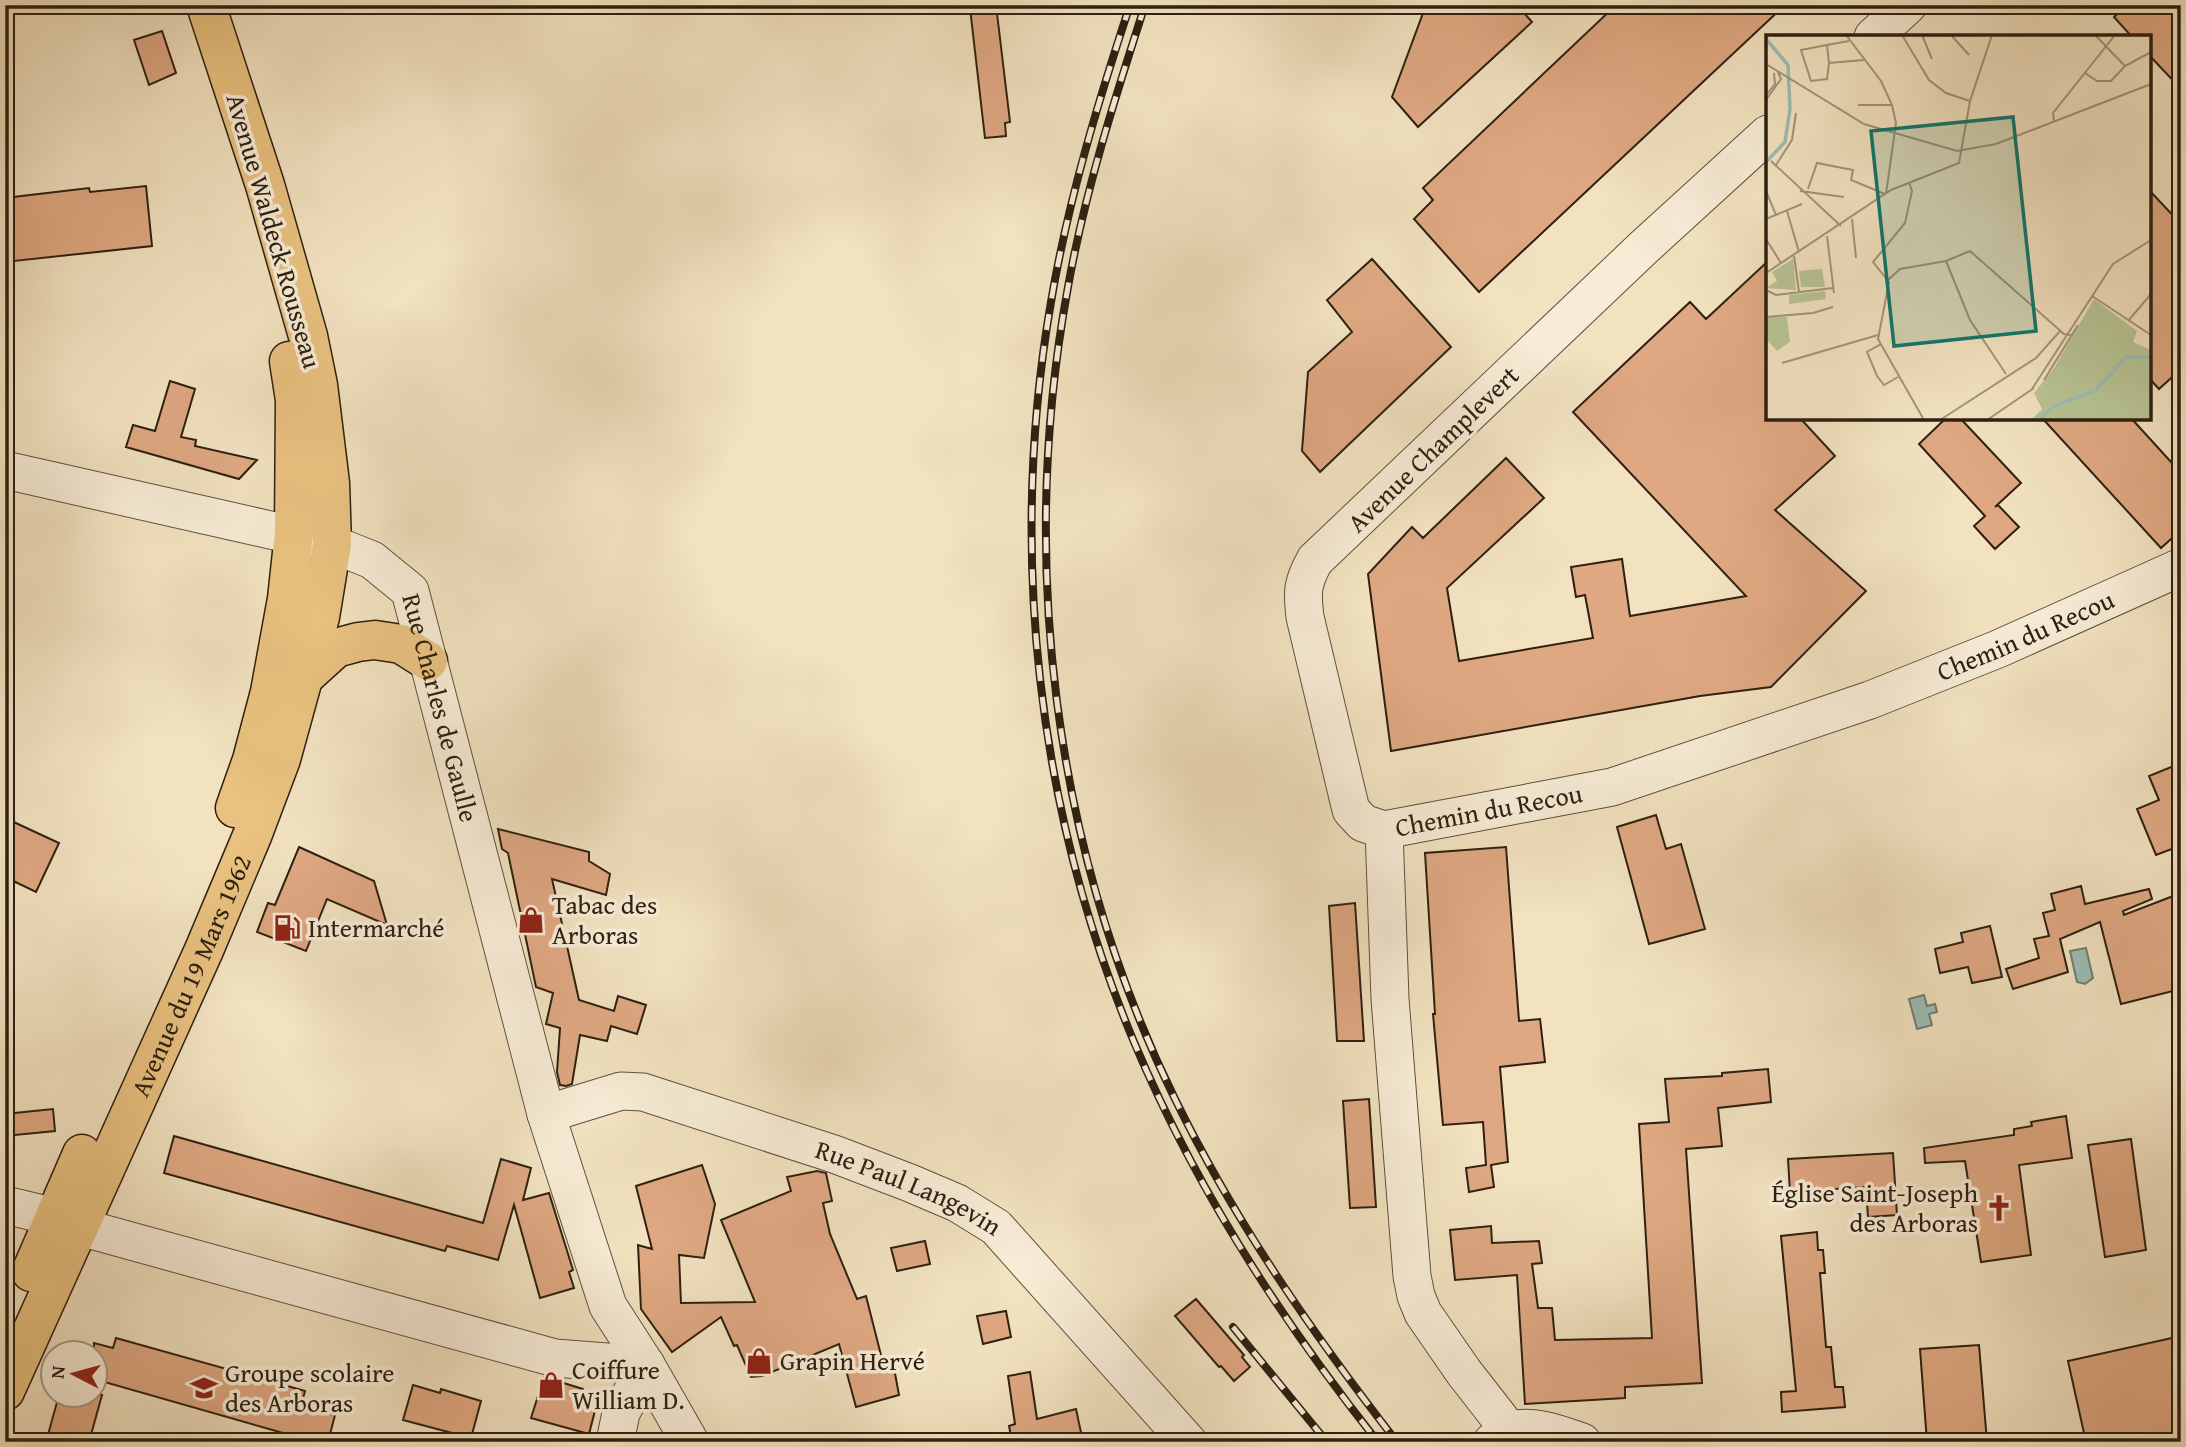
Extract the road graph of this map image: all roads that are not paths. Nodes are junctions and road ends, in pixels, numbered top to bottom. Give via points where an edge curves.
1 (194, 5) edge
2 (206, 5) edge
3 (1908, 5) edge
4 (1875, 35) edge
5 (1766, 136) edge
6 (5, 470) edge
7 (294, 534) junction
8 (332, 544) junction
9 (2181, 567) edge
10 (428, 661) junction
11 (304, 677) junction
12 (1384, 830) junction
13 (545, 1114) junction
14 (5, 1205) edge
15 (68, 1222) junction
16 (5, 1327) edge
17 (646, 1365) junction
18 (5, 1391) edge
19 (1501, 1436) edge
20 (615, 1442) edge
21 (690, 1442) edge
22 (1188, 1442) edge
23 (1582, 1442) edge

1 - 7 main road, Avenue Waldeck Rousseau via 223,83 268,233 295,400
2 - 8 main road, Avenue Waldeck Rousseau via 308,335 329,473
3 - 4 street
5 - 12 street, Avenue Champlevert via 1642,249 1307,573 1302,588 1305,617 1351,810 1363,823
6 - 7 street, Rue Charles de Gaulle
7 - 8 street, Rue Charles de Gaulle
7 - 15 main road, Avenue du 19 Mars 1962 via 270,692 243,786
8 - 10 street, Rue Charles de Gaulle via 372,560 410,591
8 - 11 main road, Avenue du 19 Mars 1962 via 323,607
9 - 12 street, Chemin du Recou via 2010,644 1870,700 1612,787
10 - 11 main road via 401,644 358,642 336,648
10 - 13 street, Rue Charles de Gaulle
11 - 15 main road, Avenue du 19 Mars 1962 via 281,759 252,836
12 - 19 street, Chemin du Recou via 1390,999 1416,1296
13 - 17 street, Rue Charles de Gaulle via 608,1306
13 - 22 street, Rue Paul Langevin via 621,1091 643,1092 834,1154 957,1203 996,1227
14 - 15 street
15 - 16 main road, Avenue du 19 Mars 1962
15 - 17 street via 555,1359
15 - 18 main road, Avenue du 19 Mars 1962
17 - 20 street via 621,1413
17 - 21 street, Rue Charles de Gaulle
19 - 23 street via 1531,1429

